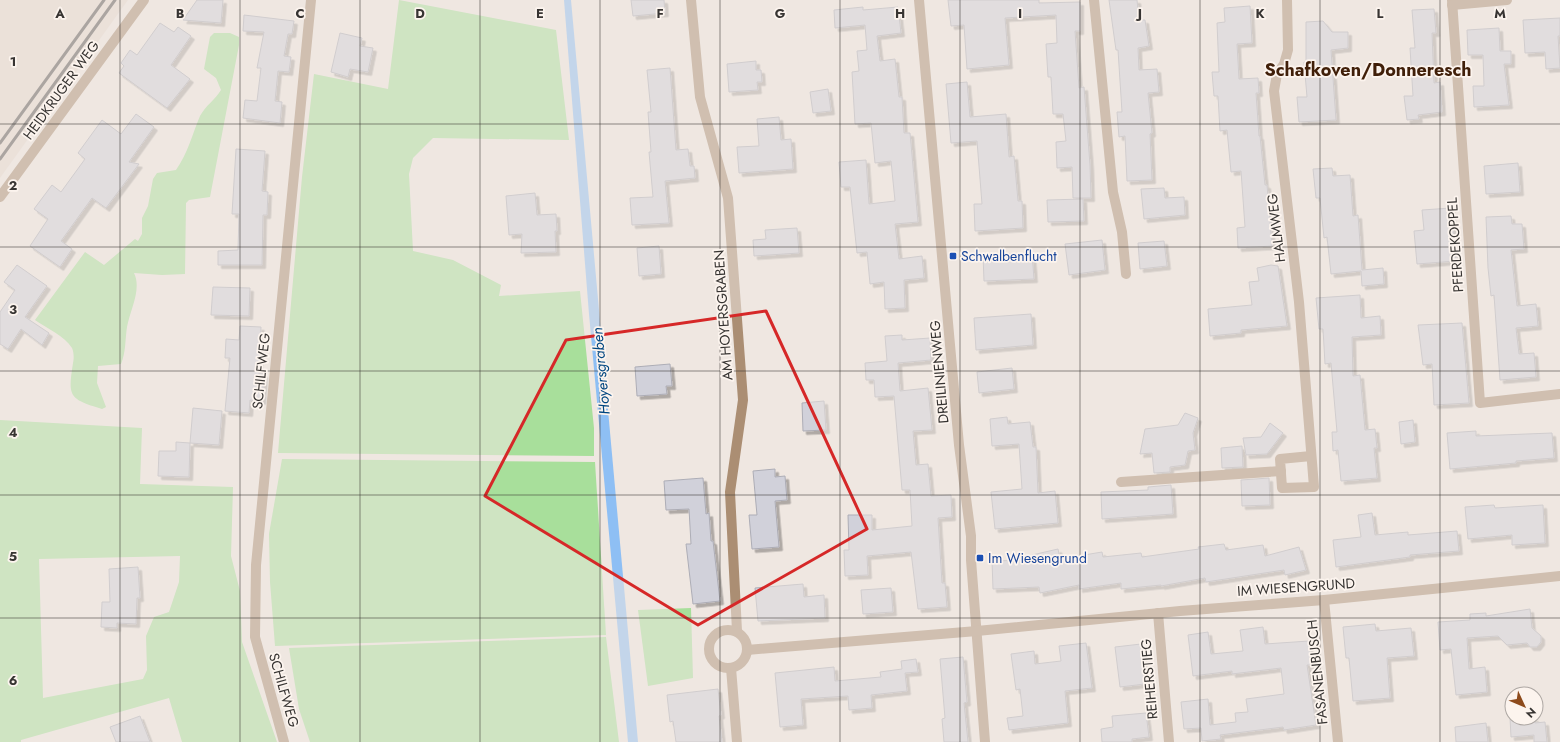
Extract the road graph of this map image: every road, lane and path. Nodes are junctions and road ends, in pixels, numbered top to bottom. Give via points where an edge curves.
1 (144, 0) edge
2 (311, 0) edge
3 (691, 0) edge
4 (919, 0) edge
5 (1094, 0) edge
6 (1287, 0) edge
7 (1507, 0) edge
8 (1452, 2) edge
9 (0, 198) edge
10 (1126, 274) dead end
11 (1560, 394) edge
12 (1311, 456) junction
13 (1281, 471) junction
14 (1121, 482) dead end
15 (1560, 576) edge
16 (1324, 600) junction
17 (1158, 613) junction
18 (736, 631) junction
19 (977, 631) junction
20 (747, 650) junction
21 (731, 668) junction
22 (284, 742) edge
23 (736, 742) edge
24 (985, 742) edge
25 (1169, 742) edge
26 (1338, 742) edge

1 - 9 street, HEIDKRUGER WEG
2 - 22 street, SCHILFWEG via 256,566 255,637
3 - 18 street, AM HOYERSGRABEN via 700,97 728,198 743,400 730,492
4 - 19 street, DREILINIENWEG via 959,445 971,536
5 - 10 street via 1112,192 1122,232
6 - 12 street, HALMWEG via 1288,50 1284,64 1277,74 1274,91 1299,302
7 - 8 street, PFERDEKOPPEL
8 - 11 street, PFERDEKOPPEL via 1480,403
12 - 13 street via 1280,458
12 - 13 street, HALMWEG via 1314,487 1282,488
13 - 14 street
15 - 16 street, IM WIESENGRUND
16 - 17 street, IM WIESENGRUND
16 - 26 street, FASANENBUSCH
17 - 19 street, IM WIESENGRUND
17 - 25 street, REIHERSTIEG
18 - 20 street via 745,640
18 - 21 street via 720,631 712,637 709,645 710,656 714,662 722,667
19 - 20 street, IM WIESENGRUND
19 - 24 street, DREILINIENWEG
20 - 21 street via 744,660
21 - 23 street

